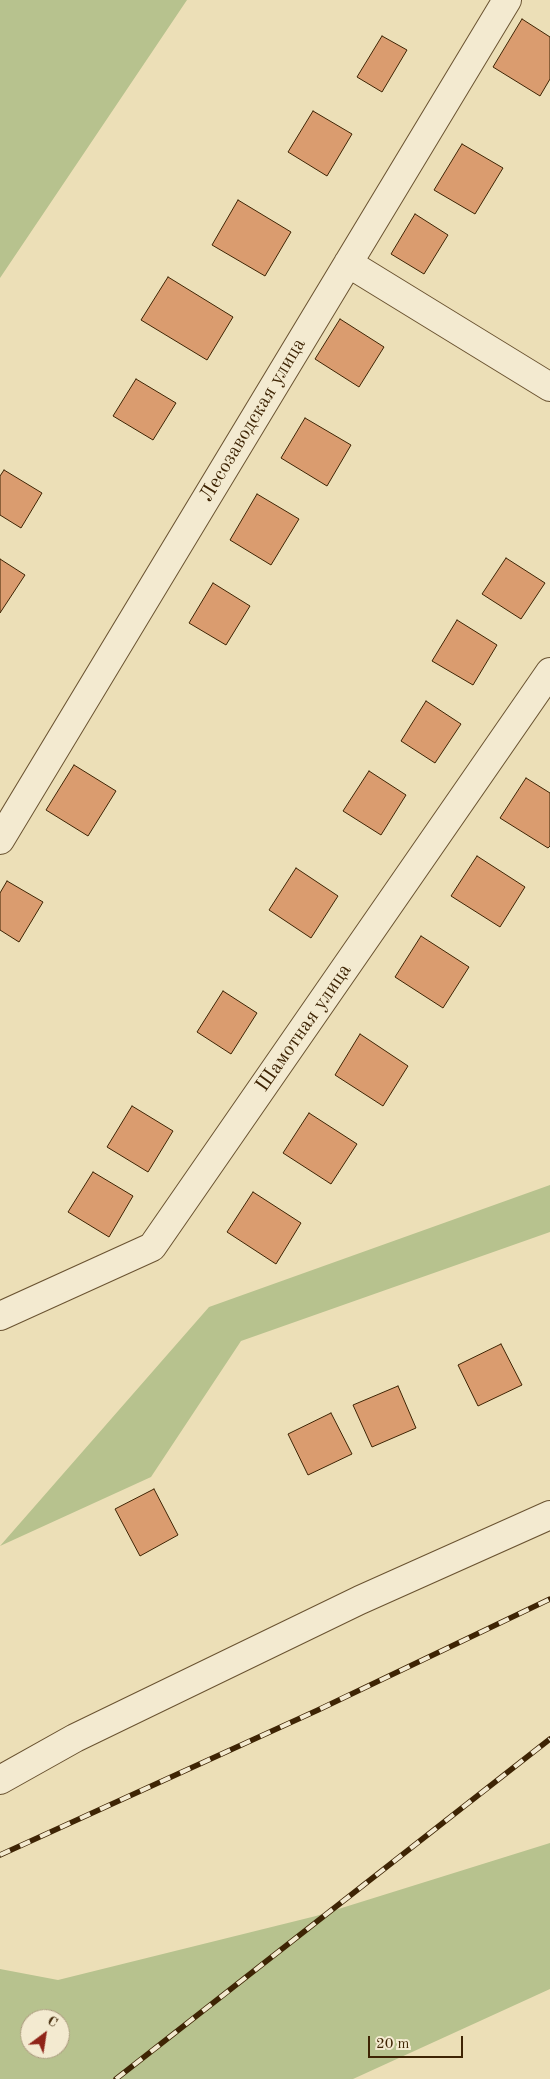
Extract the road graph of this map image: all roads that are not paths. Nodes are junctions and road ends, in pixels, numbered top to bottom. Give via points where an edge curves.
1 (507, 0) edge
2 (348, 263) junction
3 (550, 388) edge
4 (550, 672) edge
5 (0, 840) edge
6 (0, 1316) edge
7 (550, 1515) edge
8 (0, 1780) edge

1 - 2 street, Лесозаводская улица
2 - 3 street
2 - 5 street, Лесозаводская улица
4 - 6 street, Шамотная улица via 152,1247
7 - 8 street via 298,1630 75,1738

